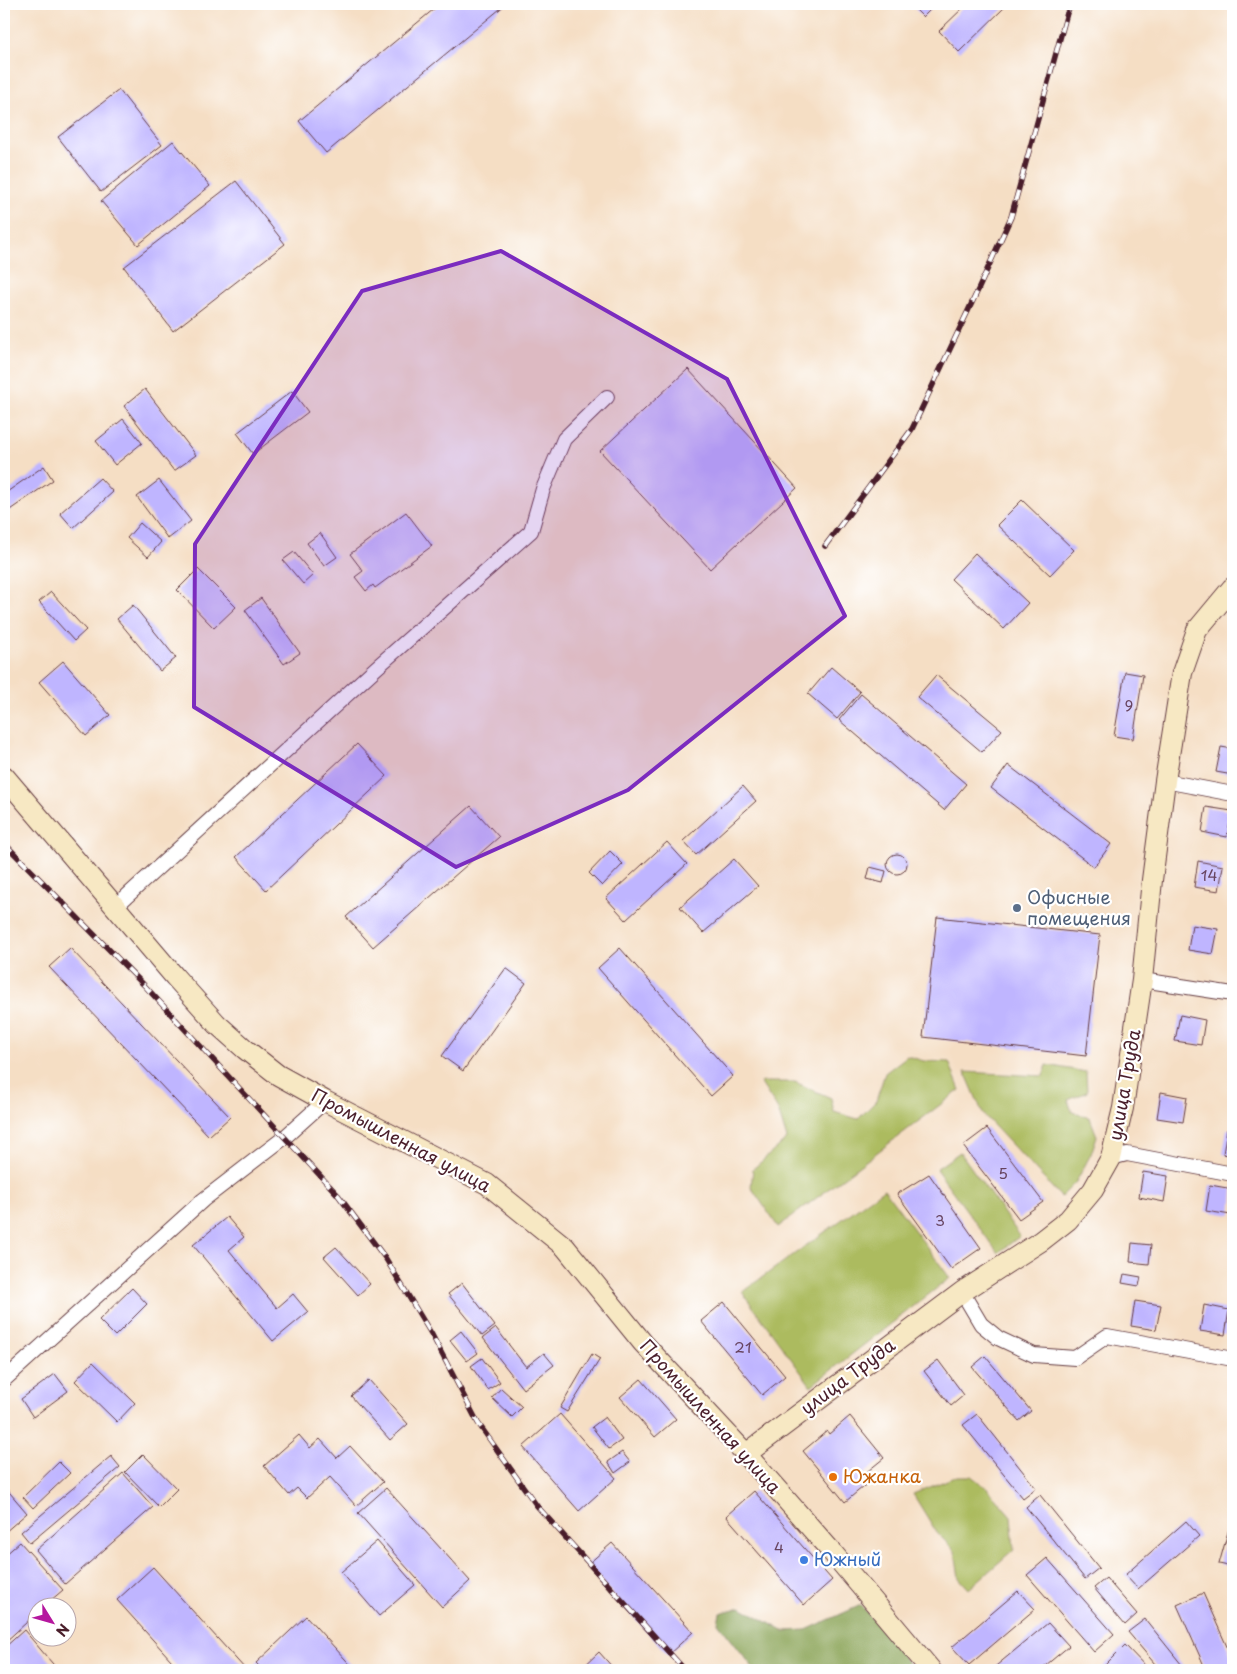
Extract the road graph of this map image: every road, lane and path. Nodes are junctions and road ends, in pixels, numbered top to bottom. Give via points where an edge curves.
1 (607, 397) dead end
2 (1233, 588) edge
3 (4, 776) edge
4 (1165, 781) junction
5 (1233, 794) edge
6 (115, 907) junction
7 (1142, 980) junction
8 (1233, 994) edge
9 (325, 1101) junction
10 (1111, 1158) junction
11 (1233, 1174) edge
12 (962, 1292) junction
13 (1233, 1359) edge
14 (4, 1380) edge
15 (746, 1454) junction
16 (931, 1670) edge

1 - 6 street via 564,439 543,489 531,531
2 - 4 main road, улица Труда via 1197,630 1182,673
3 - 6 main road, Промышленная улица
4 - 5 street
4 - 7 main road, улица Труда
6 - 9 main road, Промышленная улица via 175,977 245,1050 278,1075
7 - 8 street
7 - 10 main road, улица Труда via 1124,1108
9 - 14 street via 285,1137 203,1200
9 - 15 main road, Промышленная улица via 487,1184 565,1247 643,1343
10 - 11 street via 1127,1154
10 - 12 main road, улица Труда via 1093,1190 1068,1220 1041,1242
12 - 13 street via 981,1324 998,1338 1034,1355 1075,1358 1107,1336
12 - 15 main road, улица Труда
15 - 16 main road, Промышленная улица

